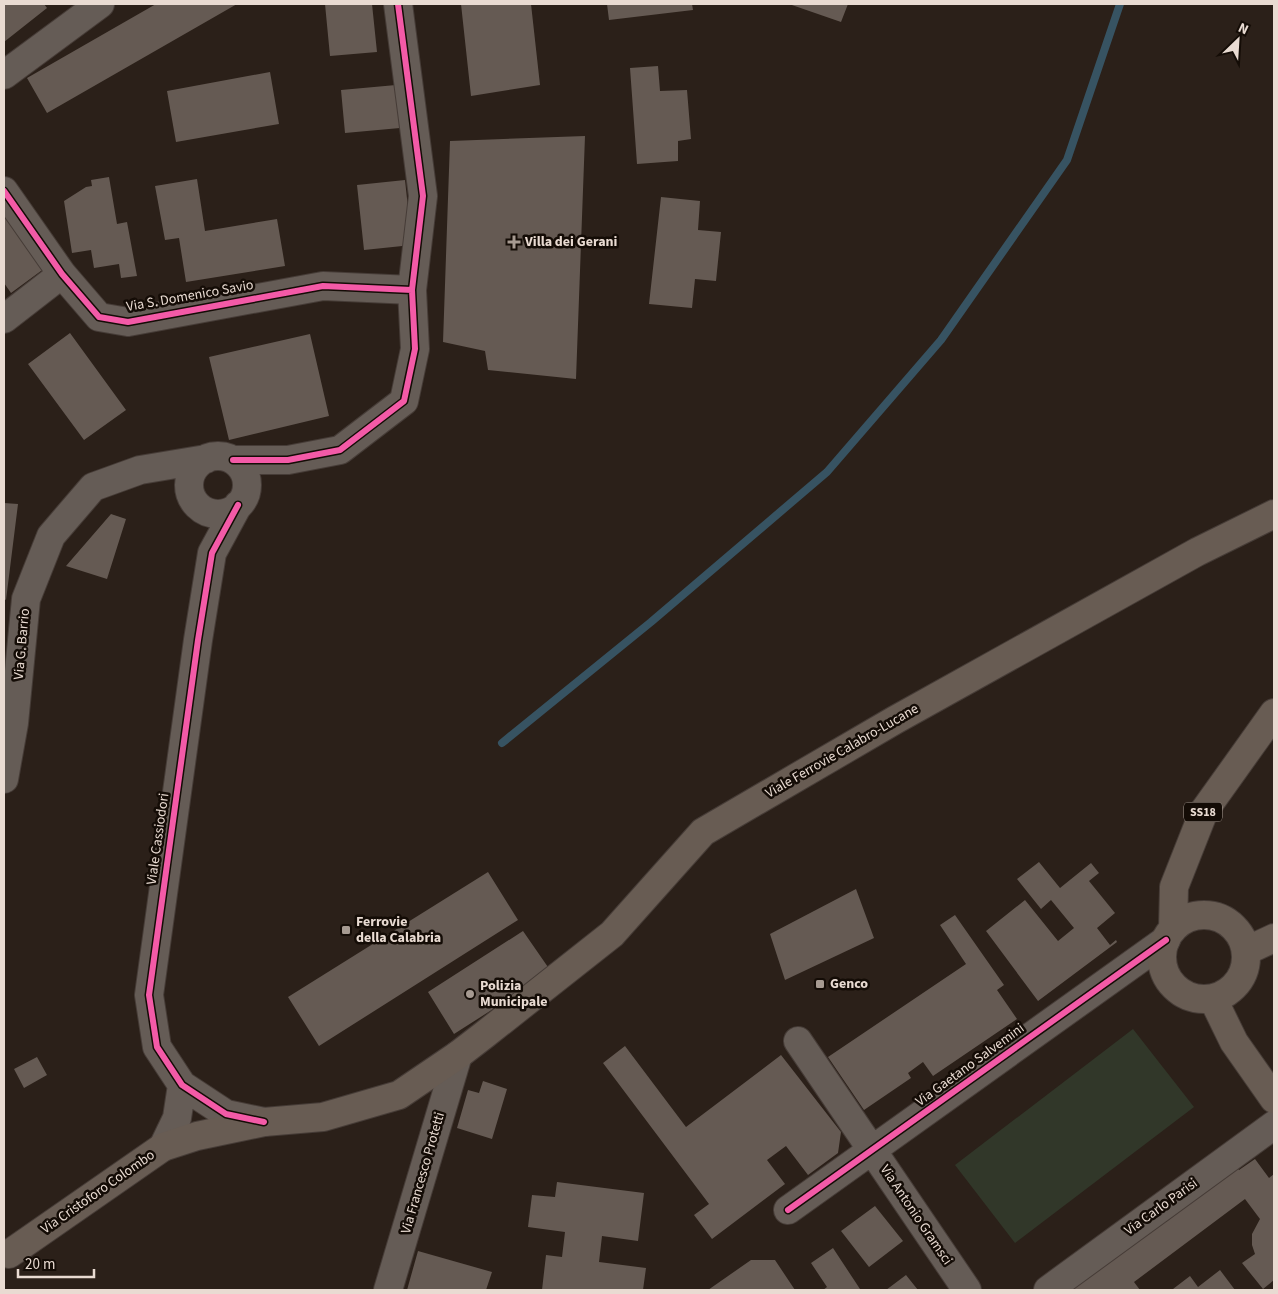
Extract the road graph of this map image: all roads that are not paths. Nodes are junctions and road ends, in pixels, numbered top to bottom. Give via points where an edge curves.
1 (100, 4) edge
2 (398, 4) edge
3 (4, 74) edge
4 (4, 191) edge
5 (62, 274) junction
6 (412, 290) junction
7 (4, 319) edge
8 (206, 459) junction
9 (233, 460) junction
10 (288, 460) junction
11 (140, 470) junction
12 (242, 495) junction
13 (194, 498) junction
14 (1274, 514) edge
15 (212, 553) junction
16 (14, 614) edge
17 (1274, 713) edge
18 (4, 779) edge
19 (1170, 934) junction
20 (1274, 938) edge
21 (1246, 951) junction
22 (1213, 999) junction
23 (798, 1041) dead end
24 (458, 1055) junction
25 (182, 1085) junction
26 (1274, 1099) edge
27 (264, 1122) junction
28 (1274, 1124) edge
29 (163, 1147) junction
30 (872, 1150) junction
31 (788, 1210) dead end
32 (9, 1254) dead end
33 (388, 1290) edge
34 (967, 1290) edge
35 (1048, 1290) edge

1 - 3 street
2 - 6 street via 423,196
4 - 5 street, Via S. Domenico Savio
5 - 6 street, Via S. Domenico Savio via 99,317 128,322 323,286
5 - 7 street
6 - 10 street via 415,348 404,401 340,450
8 - 9 street via 215,456
8 - 11 street, Via G. Barrio
8 - 13 street via 198,464 189,481
9 - 10 street
9 - 12 street via 245,475
10 - 12 street
11 - 13 street
11 - 16 street, Via G. Barrio via 93,487 51,536 26,599
12 - 13 street via 234,509 216,514 207,512
12 - 15 street, Viale Cassiodori
13 - 15 street, Viale Cassiodori
14 - 24 main road, Viale Ferrovie Calabro-Lucane via 1188,556 703,832 612,934
15 - 25 street, Viale Cassiodori via 149,995 157,1047
16 - 18 street, Via G. Barrio via 14,723
17 - 19 main road, SS18 via 1204,811 1174,887
19 - 21 main road via 1190,918 1210,916 1234,927
19 - 22 main road via 1162,960 1168,979 1183,994 1202,1000
19 - 30 street, Via Gaetano Salvemini
20 - 21 main road
21 - 22 main road via 1242,976 1225,994
22 - 26 main road via 1234,1042
23 - 30 street, Via Antonio Gramsci
24 - 27 main road, Viale Ferrovie Calabro-Lucane via 399,1095 323,1117
24 - 33 street, Via Francesco Protetti
25 - 27 street, Viale Cassiodori via 226,1114
25 - 29 street, Via Cristoforo Colombo via 177,1118
27 - 29 main road, Via Cristoforo Colombo via 197,1136
28 - 35 street, Via Carlo Parisi
29 - 32 main road, Via Cristoforo Colombo
30 - 31 street, Via Gaetano Salvemini
30 - 34 street, Via Antonio Gramsci

